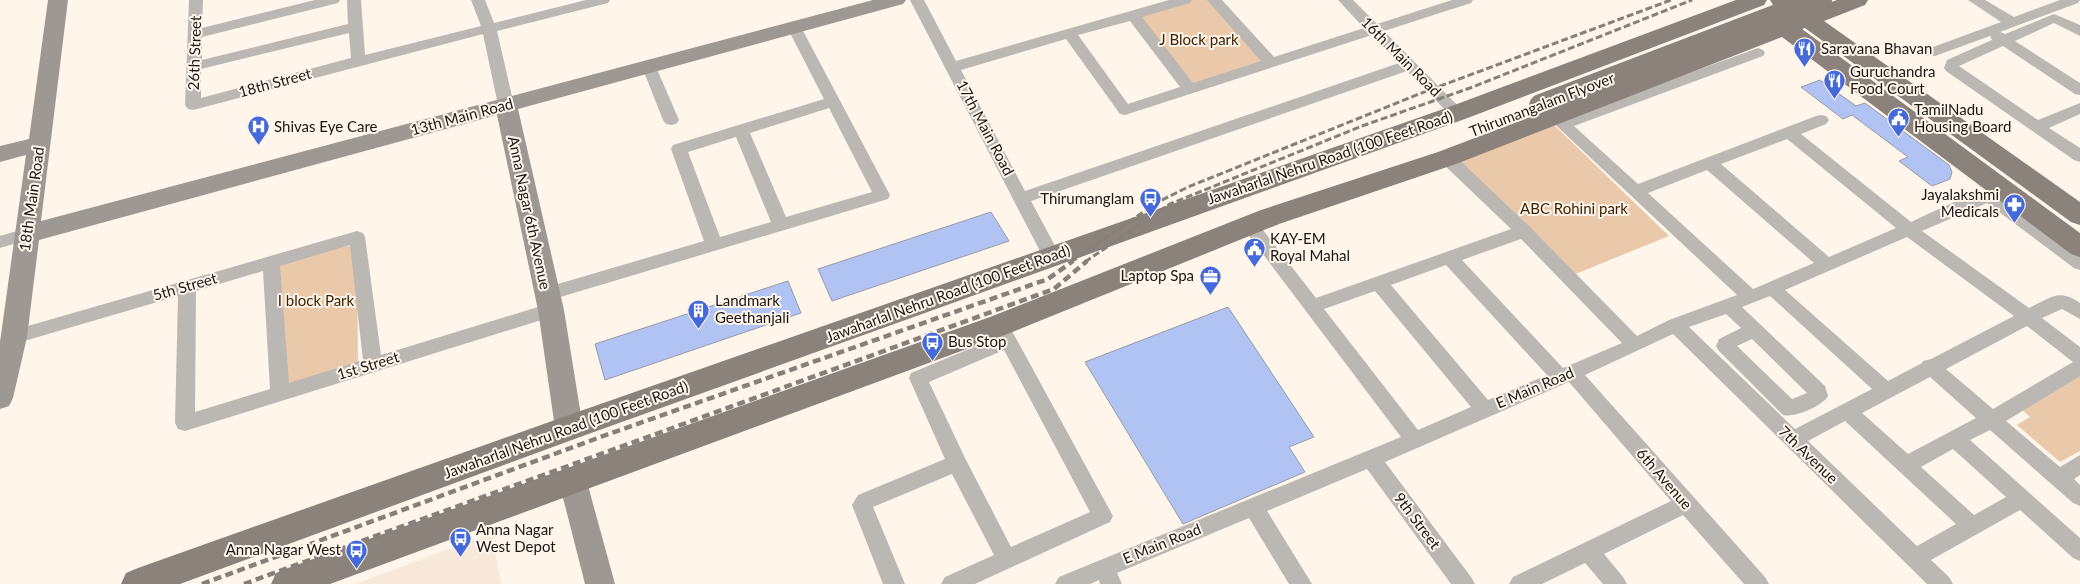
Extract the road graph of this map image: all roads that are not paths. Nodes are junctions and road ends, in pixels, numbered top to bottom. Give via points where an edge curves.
1 (58, 0) edge
2 (196, 0) edge
3 (333, 0) edge
4 (354, 0) edge
5 (478, 0) edge
6 (603, 0) edge
7 (896, 0) edge
8 (917, 0) edge
9 (1185, 0) edge
10 (1214, 0) edge
11 (1345, 0) edge
12 (1466, 0) edge
13 (1781, 0) edge
14 (1788, 0) edge
15 (1857, 0) edge
16 (1975, 0) edge
17 (1753, 1) edge
18 (2068, 2) edge
19 (1815, 10) edge
20 (2080, 13) edge
21 (1133, 15) junction
22 (2012, 22) junction
23 (356, 27) junction
24 (489, 28) junction
25 (794, 28) junction
26 (1680, 29) junction
27 (1786, 29) junction
28 (1374, 30) junction
29 (1991, 32) junction
30 (2080, 32) edge
31 (1070, 33) junction
32 (195, 34) junction
33 (2004, 41) junction
34 (1758, 53) dead end
35 (1930, 53) dead end
36 (1712, 55) junction
37 (358, 61) junction
38 (1271, 63) junction
39 (1409, 65) junction
40 (195, 66) junction
41 (649, 67) junction
42 (953, 67) junction
43 (1190, 89) junction
44 (2080, 90) edge
45 (833, 102) junction
46 (193, 105) joint
47 (506, 105) junction
48 (2079, 109) edge
49 (1547, 110) junction
50 (1457, 113) junction
51 (671, 120) dead end
52 (1820, 120) dead end
53 (2037, 127) junction
54 (742, 130) junction
55 (1789, 132) junction
56 (39, 144) junction
57 (0, 154) edge
58 (2080, 156) edge
59 (1447, 158) junction
60 (1708, 163) junction
61 (1243, 189) junction
62 (1636, 191) junction
63 (1996, 192) junction
64 (1022, 198) junction
65 (2075, 207) edge
66 (1260, 221) junction
67 (781, 226) junction
68 (1908, 229) junction
69 (1524, 231) junction
70 (27, 234) junction
71 (0, 242) edge
72 (714, 244) junction
73 (2080, 247) edge
74 (1052, 257) junction
75 (1450, 258) junction
76 (272, 261) junction
77 (2080, 263) edge
78 (1826, 264) junction
79 (1379, 283) junction
80 (188, 286) junction
81 (1772, 288) junction
82 (1751, 297) junction
83 (549, 302) junction
84 (1728, 305) junction
85 (1313, 306) junction
86 (2080, 312) edge
87 (2028, 317) junction
88 (1675, 325) junction
89 (1754, 330) junction
90 (1004, 333) junction
91 (14, 337) junction
92 (1635, 346) junction
93 (2080, 357) edge
94 (373, 364) junction
95 (1930, 366) junction
96 (2080, 367) edge
97 (1566, 374) junction
98 (1885, 390) junction
99 (280, 393) junction
100 (1776, 396) junction
101 (0, 398) edge
102 (1758, 406) junction
103 (1484, 409) junction
104 (1847, 411) junction
105 (1992, 419) junction
106 (569, 428) junction
107 (1954, 439) junction
108 (1414, 440) junction
109 (1792, 440) junction
110 (1371, 459) junction
111 (957, 463) junction
112 (2080, 464) edge
113 (1906, 465) junction
114 (2059, 478) junction
115 (573, 482) junction
116 (2080, 497) edge
117 (2021, 499) junction
118 (1686, 504) junction
119 (1253, 507) junction
120 (1972, 526) junction
121 (2080, 551) edge
122 (1589, 552) junction
123 (1915, 558) junction
124 (1007, 560) junction
125 (1107, 576) edge
126 (138, 584) edge
127 (288, 584) edge
128 (600, 584) edge
129 (894, 584) edge
130 (952, 584) edge
131 (1066, 584) edge
132 (1301, 584) edge
133 (1464, 584) edge
134 (1520, 584) edge
135 (1616, 584) edge
136 (1758, 584) edge
137 (1942, 584) edge

1 - 56 street, 18th Main Road
2 - 32 street, 26th Street
3 - 32 street
4 - 23 street
5 - 24 street, Anna Nagar 6th Avenue
6 - 24 street, 18th Street
7 - 25 street, 13th Main Road
8 - 42 street, 17th Main Road
9 - 21 street
10 - 38 street
11 - 28 street, 16th Main Road
12 - 28 street
13 - 19 main road
14 - 49 main road, Thirumangalam Flyover
15 - 19 main road
16 - 22 street
17 - 26 main road, Jawaharlal Nehru Road (100 Feet Road)
17 - 27 main road
18 - 20 street
18 - 22 street
19 - 27 main road
19 - 49 main road, Thirumangalam Flyover, bridge
19 - 65 main road
21 - 31 street
21 - 43 street
22 - 29 street
23 - 37 street
23 - 40 street
24 - 37 street, 18th Street
24 - 47 street, Anna Nagar 6th Avenue
25 - 41 street, 13th Main Road
25 - 45 street
26 - 36 main road
26 - 50 main road, Jawaharlal Nehru Road (100 Feet Road)
27 - 36 main road
27 - 63 main road
28 - 38 street
28 - 39 street, 16th Main Road
29 - 33 street
29 - 35 street
30 - 33 street via 2054,18
31 - 42 street
31 - 43 street via 1125,110
32 - 40 street, 26th Street
33 - 44 street
33 - 53 street via 1952,63 1951,68
34 - 49 street
36 - 49 main road
37 - 46 street, 18th Street
38 - 43 street
39 - 50 street, 16th Main Road
39 - 64 street
40 - 46 street, 26th Street
41 - 47 street, 13th Main Road
41 - 51 street
42 - 64 street, 17th Main Road
45 - 54 street
45 - 67 street, 1st Street via 882,195
47 - 70 street, 13th Main Road
47 - 83 street, Anna Nagar 6th Avenue
48 - 53 street
49 - 59 main road
49 - 61 main road, Thirumangalam Flyover via 1278,186
49 - 62 street
49 - 66 main road, Thirumangalam Flyover via 1283,202
50 - 61 main road, Jawaharlal Nehru Road (100 Feet Road)
52 - 55 street
53 - 58 street
54 - 67 street
54 - 72 street via 679,148
55 - 60 street
55 - 68 street
56 - 57 street
56 - 70 street, 18th Main Road
59 - 66 main road
59 - 69 street
60 - 62 street
60 - 78 street
61 - 74 main road, Jawaharlal Nehru Road (100 Feet Road)
62 - 82 street
63 - 68 street, E Main Road
63 - 73 main road
63 - 77 street
64 - 74 street, 17th Main Road
66 - 85 street
66 - 90 main road
67 - 72 street, 1st Street
68 - 78 street, E Main Road
68 - 87 street
69 - 75 street
69 - 92 street
70 - 71 street
70 - 91 street, 18th Main Road
72 - 83 street, 1st Street
74 - 106 main road, Jawaharlal Nehru Road (100 Feet Road)
75 - 79 street
75 - 97 street, 6th Avenue
76 - 80 street, 5th Street
76 - 94 street, 5th Street via 356,237
76 - 99 street
78 - 81 street, E Main Road
79 - 85 street
79 - 103 street
80 - 91 street, 5th Street
80 - 99 street, 1st Street via 186,423
81 - 82 street, E Main Road
81 - 98 street
82 - 84 street, E Main Road
83 - 94 street, 1st Street
83 - 106 street, Anna Nagar 6th Avenue
84 - 88 street, E Main Road
84 - 89 street
85 - 108 street
86 - 87 street via 2061,301
87 - 93 street
87 - 95 street
88 - 92 street, E Main Road
88 - 102 street, 7th Avenue
89 - 100 street via 1725,346
89 - 100 street via 1820,394 1793,409
90 - 111 street via 918,378
90 - 115 main road
90 - 124 street via 1103,516
91 - 101 street, 18th Main Road
92 - 97 street, E Main Road
94 - 99 street, 1st Street
95 - 98 street
95 - 105 street
96 - 105 street
97 - 103 street, E Main Road
97 - 118 street, 6th Avenue
98 - 104 street
100 - 102 street
102 - 109 street, 7th Avenue
103 - 108 street, E Main Road
104 - 109 street
104 - 113 street
105 - 107 street
105 - 114 street
106 - 126 main road, Jawaharlal Nehru Road (100 Feet Road)
107 - 113 street
107 - 117 street
108 - 110 street, E Main Road
109 - 123 street, 7th Avenue
110 - 119 street, E Main Road
110 - 133 street, 9th Street
111 - 124 street
111 - 129 street via 862,505
112 - 114 street
113 - 120 street
114 - 116 street
115 - 127 main road
115 - 128 street
117 - 120 street
117 - 121 street
118 - 122 street
118 - 136 street, 6th Avenue
119 - 125 street, E Main Road
119 - 132 street
120 - 123 street
122 - 134 street
122 - 135 street
123 - 137 street, 7th Avenue
124 - 130 street
125 - 131 street, E Main Road

